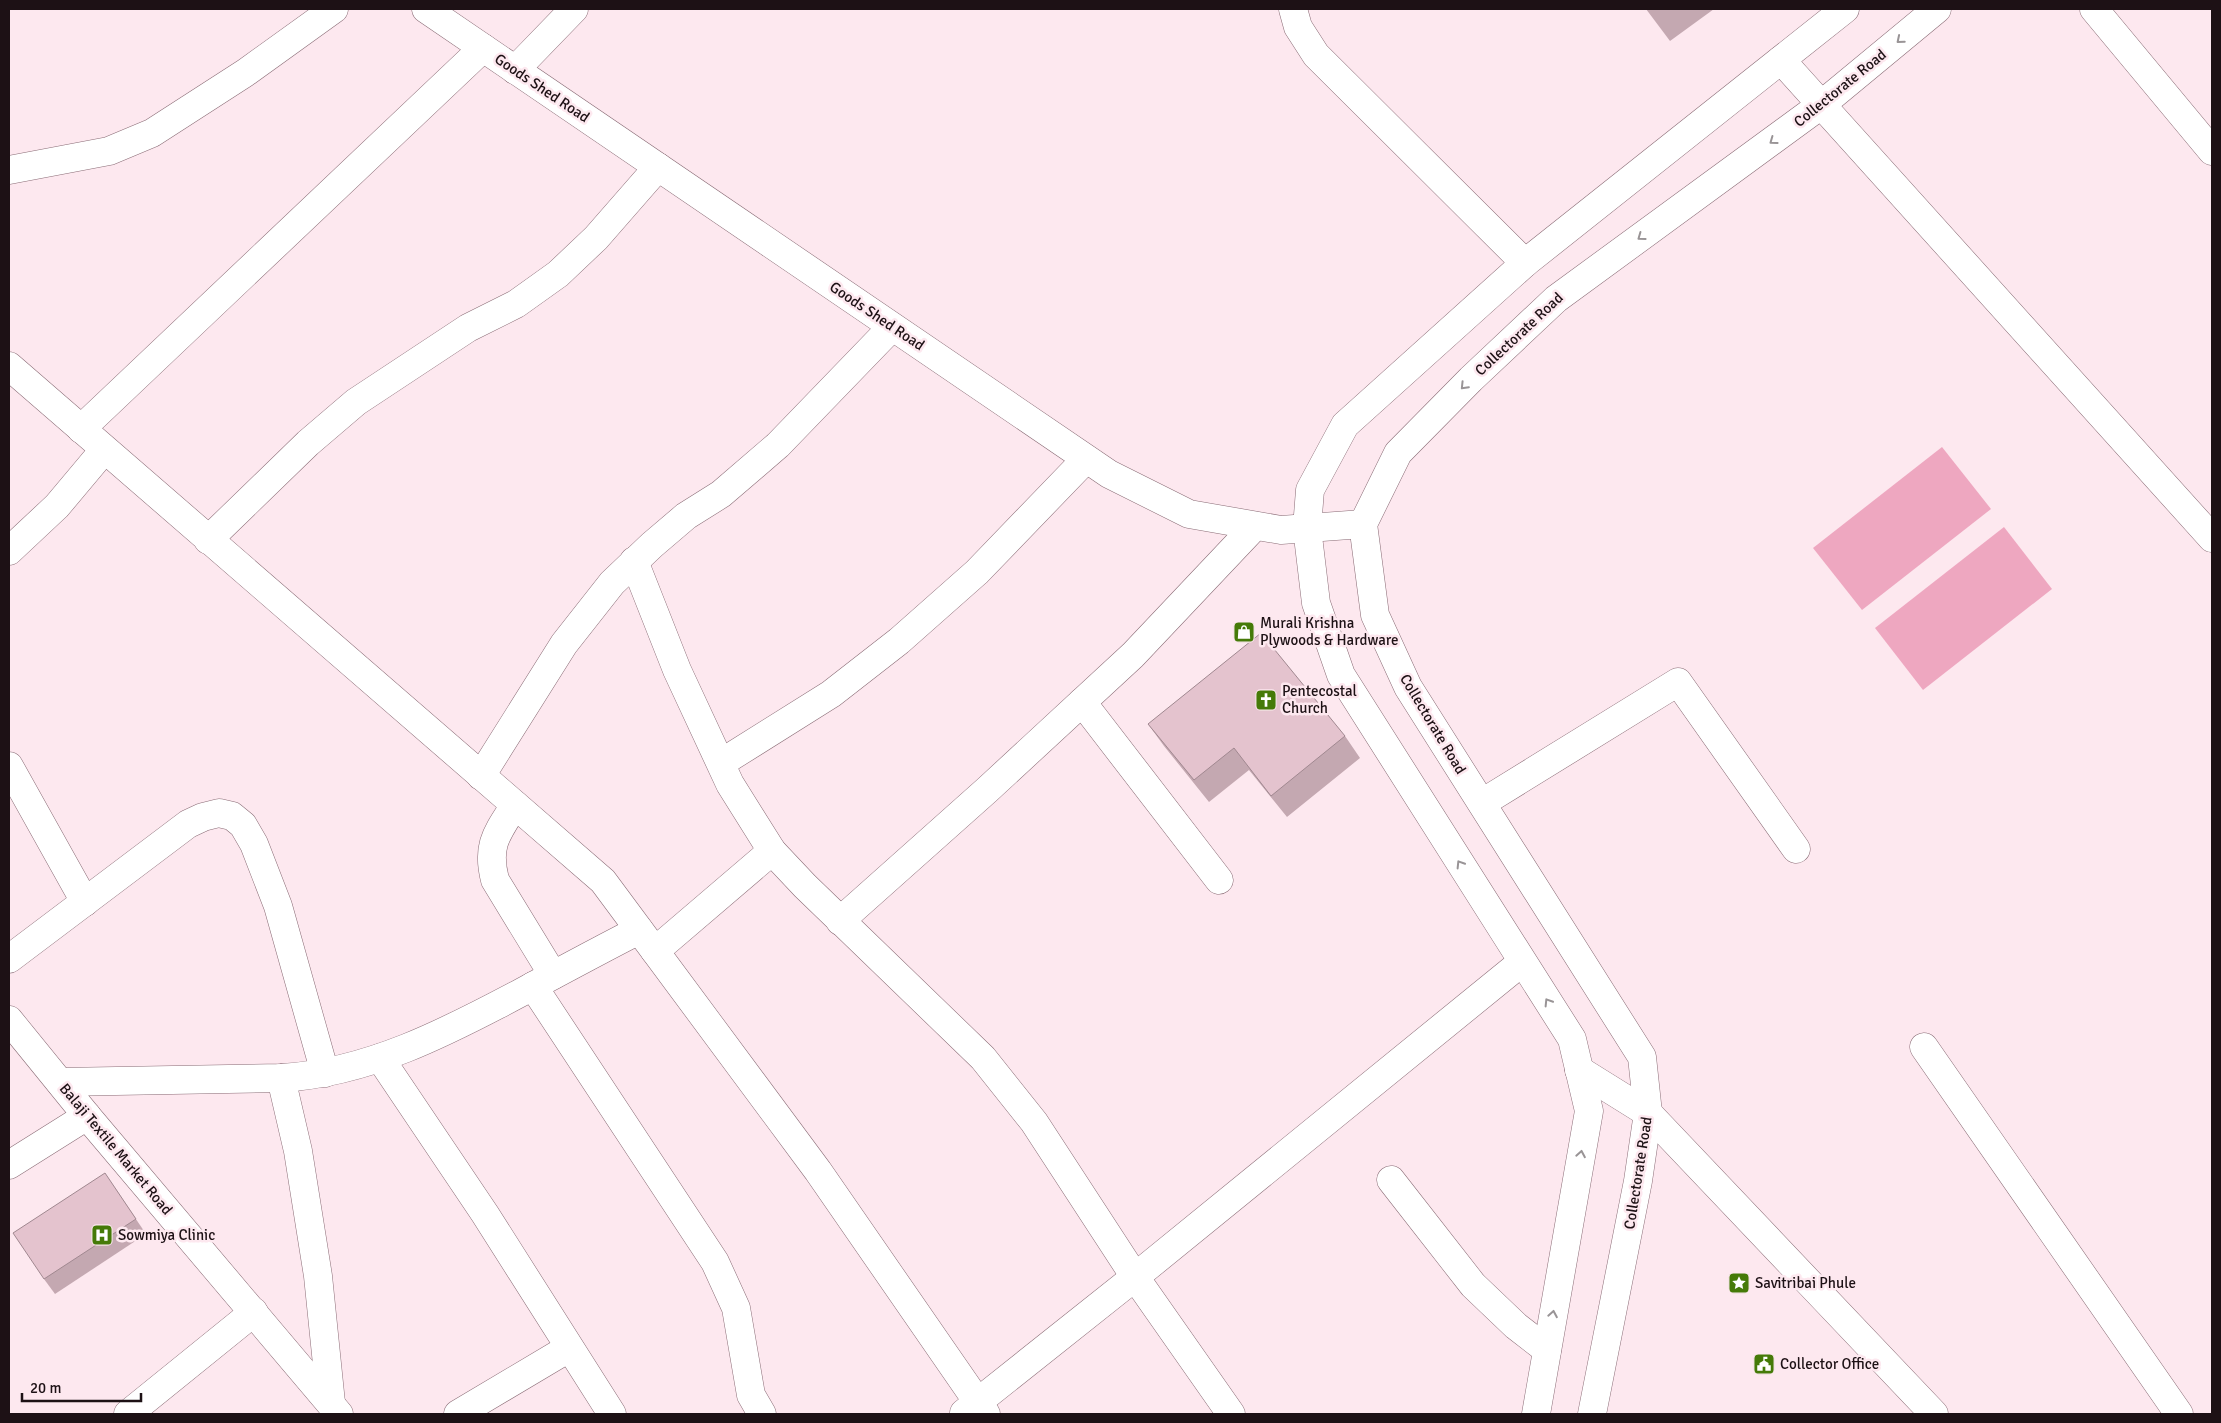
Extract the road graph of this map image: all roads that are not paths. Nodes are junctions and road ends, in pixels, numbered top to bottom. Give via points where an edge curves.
1 (334, 9) edge
2 (426, 9) edge
3 (574, 9) edge
4 (1294, 9) edge
5 (1845, 9) edge
6 (1937, 9) edge
7 (2094, 9) edge
8 (483, 48) junction
9 (1781, 60) junction
10 (515, 70) junction
11 (1821, 106) junction
12 (2212, 151) edge
13 (658, 168) junction
14 (9, 170) edge
15 (1525, 263) junction
16 (892, 327) junction
17 (9, 366) edge
18 (81, 429) junction
19 (104, 450) junction
20 (1086, 459) junction
21 (1363, 524) junction
22 (1255, 526) junction
23 (1307, 528) junction
24 (2212, 538) edge
25 (208, 540) junction
26 (9, 551) edge
27 (634, 561) junction
28 (1082, 702) junction
29 (720, 763) junction
30 (9, 766) edge
31 (481, 776) junction
32 (1482, 803) junction
33 (516, 805) junction
34 (1796, 849) dead end
35 (772, 850) junction
36 (1219, 880) dead end
37 (85, 902) junction
38 (840, 921) junction
39 (639, 930) junction
40 (655, 951) junction
41 (9, 959) edge
42 (1522, 962) junction
43 (543, 981) junction
44 (9, 1020) edge
45 (1924, 1047) dead end
46 (380, 1058) junction
47 (1579, 1070) junction
48 (325, 1073) junction
49 (281, 1078) junction
50 (60, 1082) junction
51 (1648, 1113) junction
52 (87, 1116) junction
53 (9, 1165) edge
54 (1391, 1180) dead end
55 (1136, 1277) junction
56 (254, 1312) junction
57 (570, 1348) junction
58 (1547, 1350) junction
59 (335, 1409) edge
60 (975, 1410) edge
61 (128, 1414) edge
62 (458, 1414) edge
63 (612, 1414) edge
64 (762, 1414) edge
65 (1232, 1414) edge
66 (1536, 1414) edge
67 (1592, 1414) edge
68 (1934, 1414) edge
69 (2179, 1414) edge

1 - 14 street via 245,73 152,133 109,151
2 - 8 street, Goods Shed Road
3 - 10 street
4 - 15 street via 1298,27 1316,55
5 - 9 street
6 -> 11 street, Collectorate Road
7 - 12 street
8 - 10 street, Goods Shed Road
8 - 18 street
9 - 11 street
9 - 15 street
10 - 13 street, Goods Shed Road
11 -> 21 street, Collectorate Road via 1556,299 1398,453
11 - 24 street
13 - 16 street, Goods Shed Road
13 - 25 street via 596,238 558,274 516,304 468,328 356,402 308,443
15 - 23 street via 1345,425 1310,490
16 - 20 street, Goods Shed Road
16 - 27 street via 778,445
17 - 18 street
18 - 19 street
19 - 25 street
19 - 26 street via 56,506
20 - 22 street, Goods Shed Road via 1189,514
20 - 29 street via 977,572 899,641 831,694
21 - 23 street, Goods Shed Road
21 - 32 street, Collectorate Road via 1375,615 1408,687
22 - 23 street, Goods Shed Road via 1281,530
22 - 28 street via 1133,655
42 -> 23 street via 1341,675 1316,603
25 - 31 street
27 - 29 street via 677,670
27 - 31 street via 612,583 564,644
28 - 36 street
28 - 38 street
29 - 35 street
30 - 37 street
31 - 33 street
32 - 34 street via 1678,682
32 - 51 street, Collectorate Road via 1642,1057
33 - 39 street via 603,881
33 - 43 street via 497,833 491,849 491,864 494,880
35 - 38 street
35 - 40 street
37 - 41 street
37 - 48 street via 188,824 219,813 232,816 243,824 254,844 278,906
38 - 55 street via 982,1058 1034,1122
39 - 40 street
39 - 43 street
40 - 60 street via 818,1170
47 -> 42 street via 1572,1039
42 - 55 street
43 - 46 street via 460,1025
43 - 64 street via 715,1262 736,1308 751,1395
44 - 50 street, Balaji Textile Market Road
45 - 69 street
46 - 48 street
46 - 57 street
47 - 51 street
58 -> 47 street via 1589,1111
48 - 49 street
49 - 50 street
49 - 59 street via 298,1151
50 - 52 street, Balaji Textile Market Road
51 - 67 street, Collectorate Road via 1638,1181
51 - 68 street
52 - 53 street
52 - 56 street, Balaji Textile Market Road
54 - 58 street via 1474,1286
55 - 60 street
55 - 65 street
56 - 59 street, Balaji Textile Market Road
56 - 61 street
57 - 62 street
57 - 63 street
58 - 66 street

